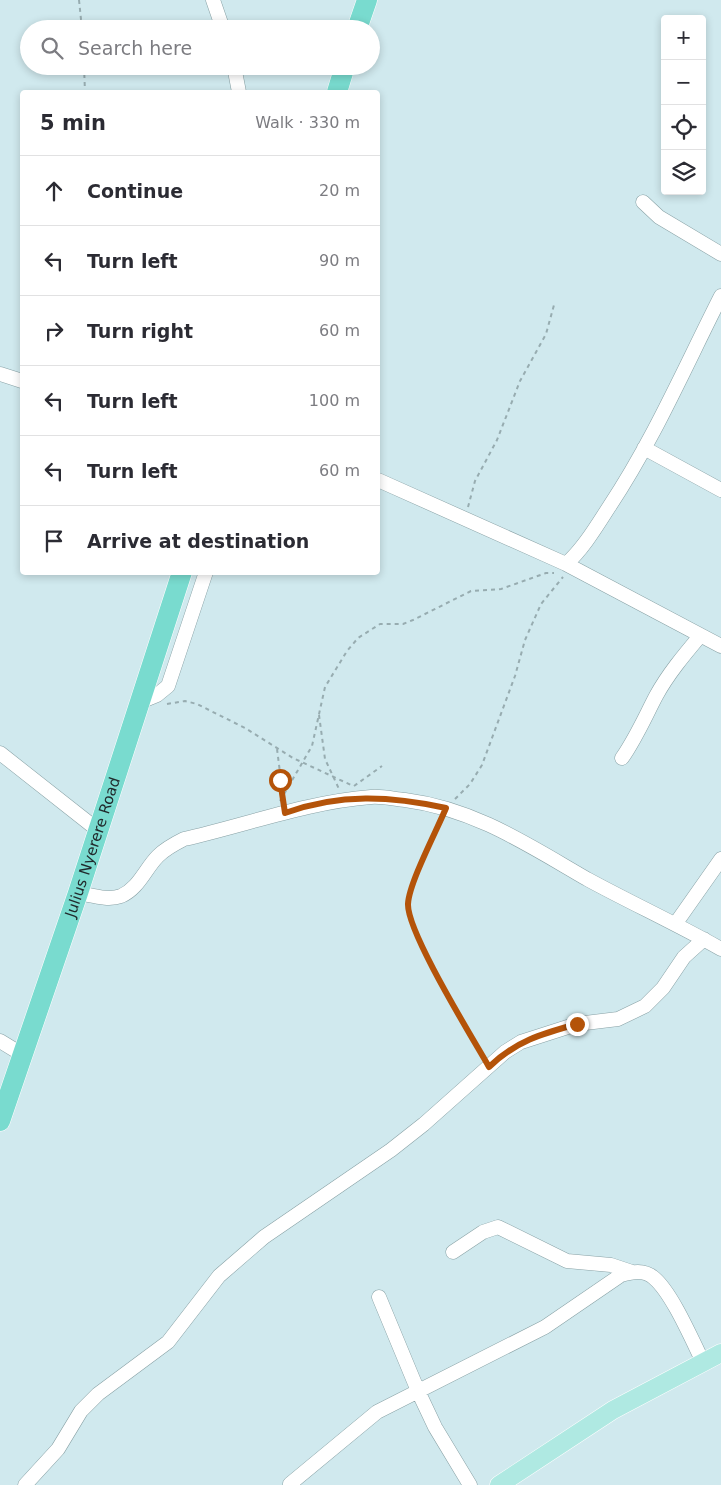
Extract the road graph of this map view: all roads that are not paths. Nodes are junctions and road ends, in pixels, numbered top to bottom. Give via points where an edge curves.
1 (213, 0) edge
2 (367, 0) edge
3 (220, 20) edge
4 (360, 20) edge
5 (236, 75) edge
6 (343, 75) edge
7 (239, 90) edge
8 (338, 90) edge
9 (643, 202) dead end
10 (721, 254) edge
11 (721, 296) edge
12 (0, 374) edge
13 (20, 381) edge
14 (644, 448) junction
15 (380, 481) edge
16 (721, 490) edge
17 (566, 564) junction
18 (181, 575) edge
19 (205, 575) edge
20 (700, 636) junction
21 (721, 646) edge
22 (143, 700) junction
23 (0, 753) edge
24 (622, 758) dead end
25 (99, 831) junction
26 (721, 859) edge
27 (78, 893) junction
28 (676, 923) junction
29 (704, 939) junction
30 (721, 949) edge
31 (0, 1041) edge
32 (23, 1055) junction
33 (0, 1121) edge
34 (453, 1252) dead end
35 (632, 1272) junction
36 (379, 1297) dead end
37 (721, 1353) edge
38 (703, 1362) junction
39 (418, 1391) junction
40 (290, 1484) edge
41 (25, 1485) edge
42 (470, 1485) edge
43 (499, 1485) edge

1 - 3 street
2 - 4 highway
5 - 7 street
6 - 8 highway
9 - 10 street via 659,217
11 - 14 street
12 - 13 street
14 - 16 street
14 - 17 street via 596,528
15 - 17 street
17 - 20 street
18 - 22 highway, Julius Nyerere Road
19 - 22 street via 168,686
20 - 21 street
20 - 24 street via 673,669
22 - 25 highway, Julius Nyerere Road
23 - 25 street
25 - 27 highway, Julius Nyerere Road
26 - 28 street
27 - 28 street via 106,898 120,896 136,885 157,857 184,839 346,797 373,797 446,808 506,831 589,880
27 - 32 highway, Julius Nyerere Road
28 - 29 street
29 - 30 street
29 - 41 street via 684,957 664,988 645,1006 630,1015 577,1024 520,1042 504,1052 391,1150 264,1237 219,1276 168,1342 98,1394 81,1411 58,1448
31 - 32 street
32 - 33 highway, Julius Nyerere Road
34 - 35 street via 483,1232 498,1227 568,1261 611,1265
35 - 38 street via 654,1278 678,1311
35 - 39 street via 621,1275 545,1327
36 - 39 street
37 - 38 main road
38 - 43 main road via 613,1410
39 - 40 street via 377,1412
39 - 42 street

